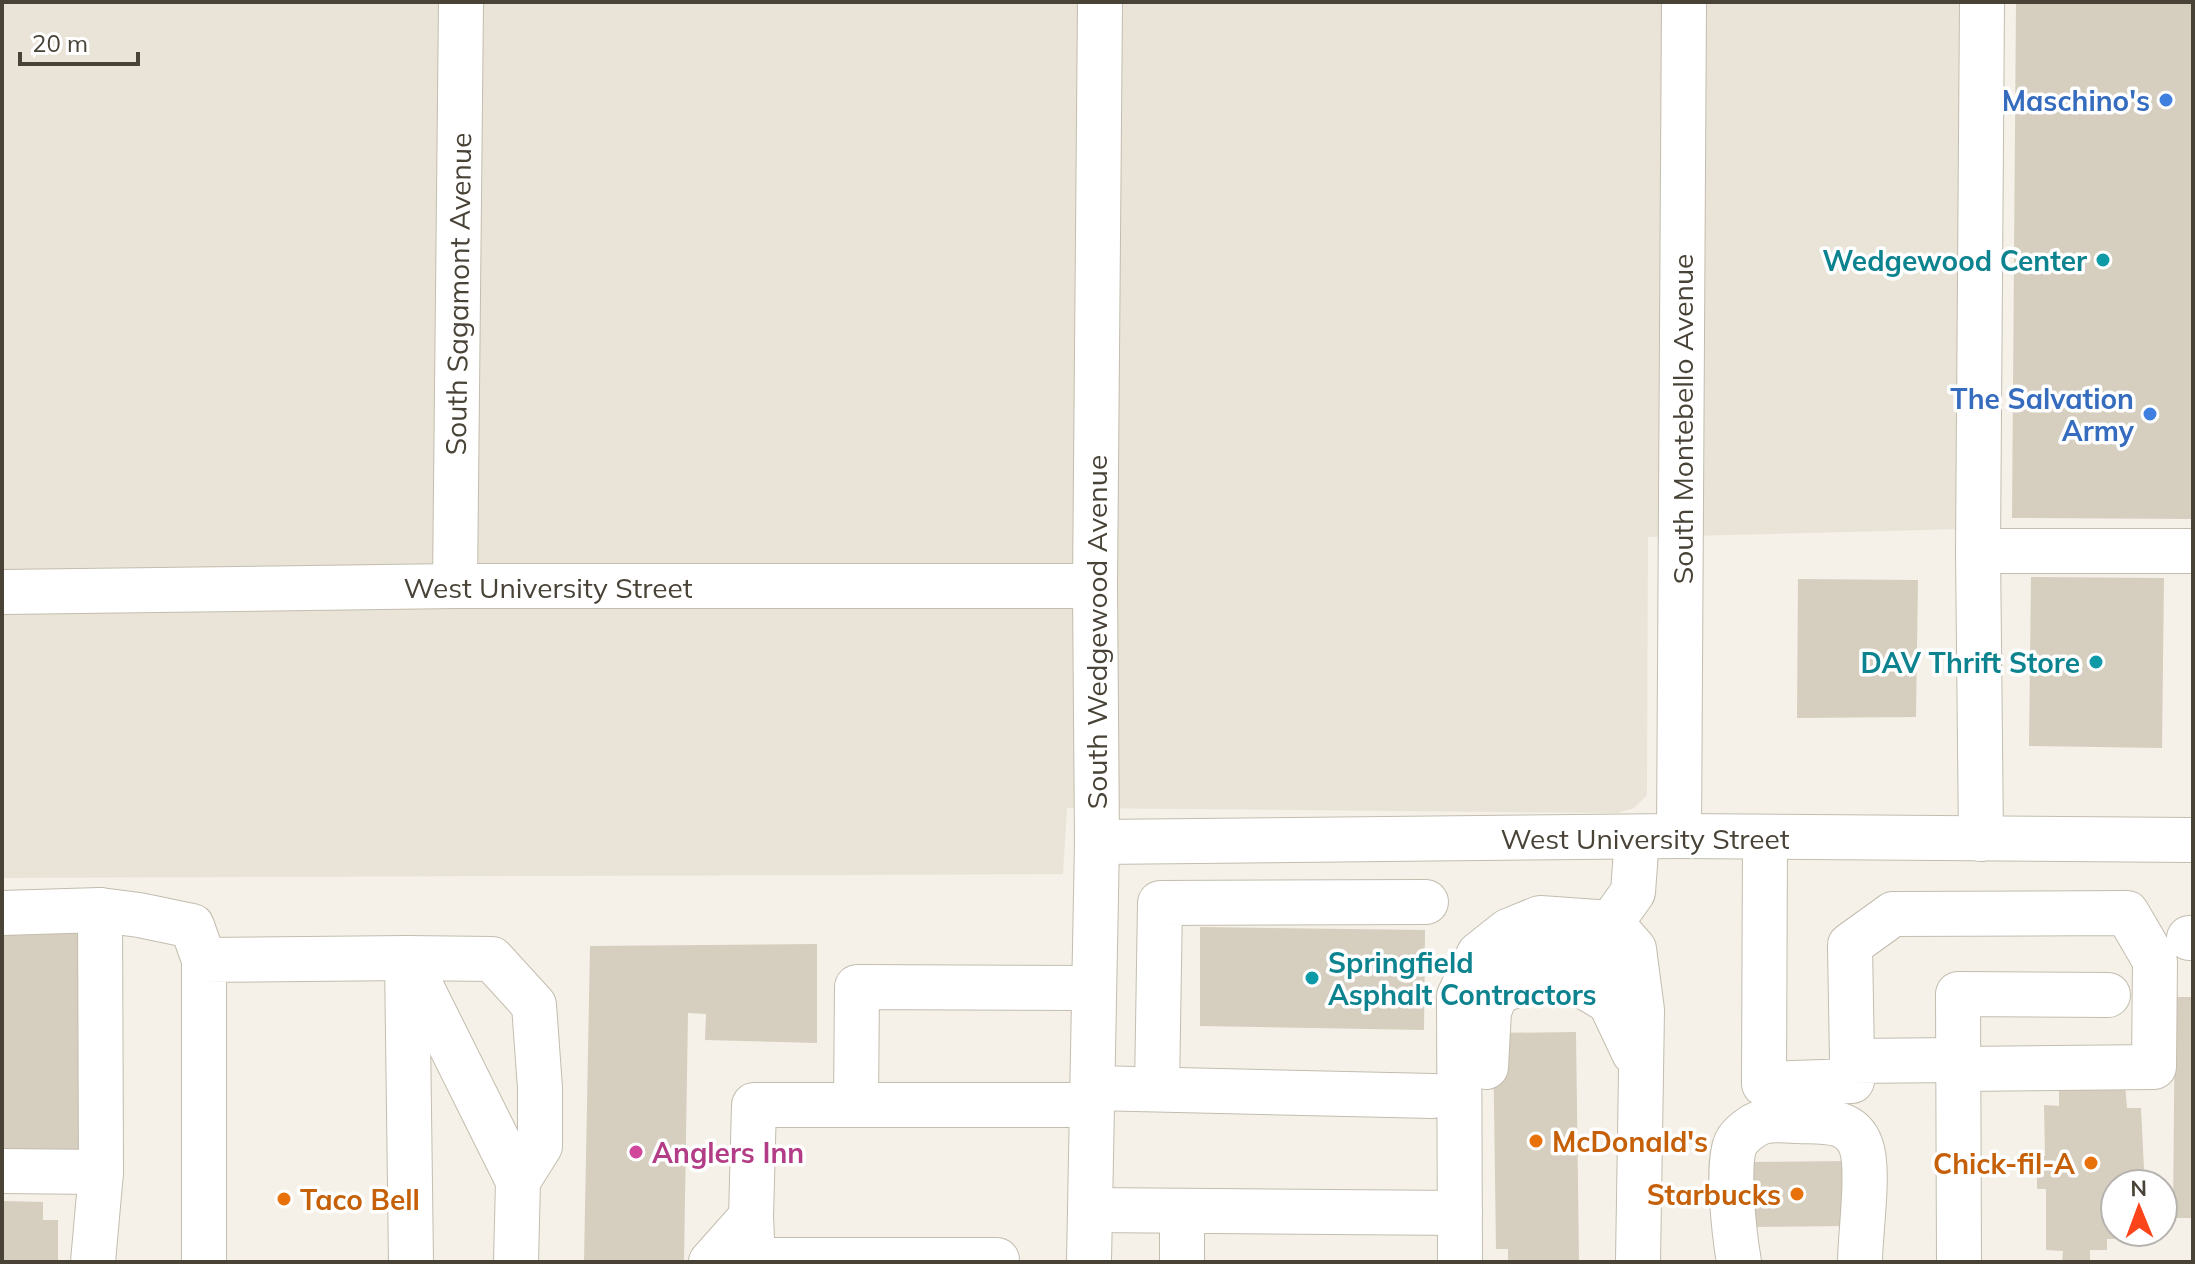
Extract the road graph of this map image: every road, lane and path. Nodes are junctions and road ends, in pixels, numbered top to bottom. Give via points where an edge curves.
1 (461, 2) edge
2 (1100, 2) edge
3 (1684, 2) edge
4 (1982, 2) edge
5 (1978, 551) junction
6 (2193, 551) edge
7 (455, 586) junction
8 (1095, 586) junction
9 (2, 592) edge
10 (1658, 837) junction
11 (1765, 837) junction
12 (1981, 839) junction
13 (1282, 840) junction
14 (2193, 840) edge
15 (1097, 842) junction
16 (1283, 902) junction
17 (1426, 902) dead end
18 (100, 910) junction
19 (2, 913) edge
20 (1611, 923) junction
21 (407, 958) junction
22 (204, 960) junction
23 (1094, 988) junction
24 (2108, 995) dead end
25 (1852, 1061) junction
26 (1958, 1065) junction
27 (1641, 1066) junction
28 (1157, 1089) junction
29 (1433, 1096) dead end
30 (1093, 1097) junction
31 (1801, 1102) junction
32 (856, 1105) junction
33 (2, 1171) edge
34 (101, 1172) junction
35 (518, 1181) junction
36 (1090, 1210) junction
37 (1182, 1212) junction
38 (1460, 1213) junction
39 (997, 1260) dead end
40 (739, 1261) edge
41 (93, 1262) edge
42 (204, 1262) edge
43 (411, 1262) edge
44 (516, 1262) edge
45 (1089, 1262) edge
46 (1182, 1262) edge
47 (1460, 1262) edge
48 (1486, 1262) edge
49 (1638, 1262) edge
50 (1739, 1262) edge
51 (1860, 1262) edge
52 (1959, 1262) edge

1 - 7 street, South Sagamont Avenue
2 - 8 street, South Wedgewood Avenue
3 - 10 street, South Montebello Avenue
4 - 5 street
5 - 6 street
5 - 12 street
7 - 8 street, West University Street
7 - 9 street, West University Street
8 - 15 street, South Wedgewood Avenue
10 - 11 street, West University Street
10 - 13 street, West University Street
10 - 20 street, South Montebello Avenue via 1633,892
11 - 12 street, West University Street
11 - 31 street via 1764,1084
12 - 14 street, West University Street
13 - 15 street, West University Street
13 - 16 street
15 - 23 street, South Wedgewood Avenue
16 - 17 street
16 - 28 street via 1160,903
18 - 19 street
18 - 22 street via 192,926
18 - 34 street
20 - 27 street via 1634,949 1642,1010
20 - 38 street via 1540,918 1508,931 1479,954 1459,996
21 - 22 street
21 - 35 street
21 - 35 street via 492,959 534,1005 540,1146
21 - 43 street
22 - 42 street
23 - 30 street, South Wedgewood Avenue
23 - 32 street via 857,987
24 - 26 street via 1958,994
25 - 26 street
25 - 26 street via 1850,945 1893,914 2127,913 2155,961 2154,1067
25 - 31 street via 1852,1081
26 - 52 street
27 - 48 street via 1602,976 1589,959 1568,944 1546,941 1529,947 1514,963 1489,1011 1486,1038
27 - 49 street
28 - 29 street
28 - 30 street
30 - 32 street
30 - 36 street, South Wedgewood Avenue
31 - 50 street via 1751,1128 1736,1142 1732,1163
31 - 51 street via 1855,1133 1862,1147
32 - 40 street via 754,1105 751,1217
33 - 34 street
34 - 41 street
35 - 44 street
36 - 37 street
36 - 45 street, South Wedgewood Avenue
37 - 38 street
37 - 46 street
38 - 47 street
39 - 40 street

